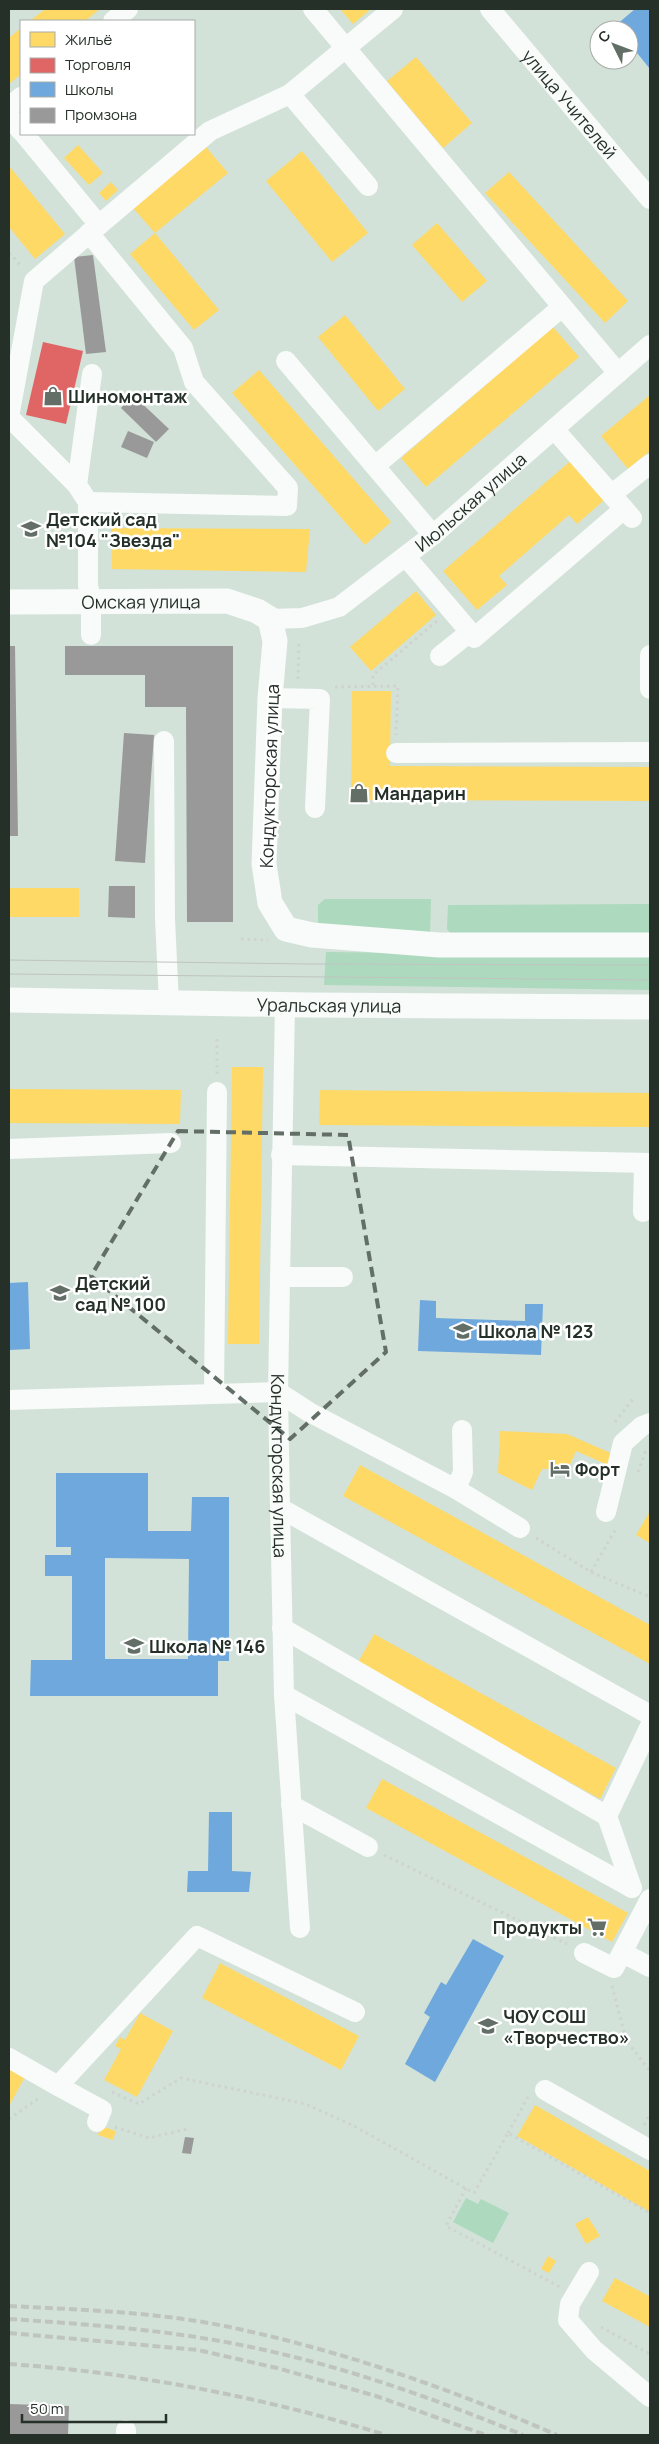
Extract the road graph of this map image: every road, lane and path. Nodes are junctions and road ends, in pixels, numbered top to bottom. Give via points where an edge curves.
1 (128, 9) edge
2 (313, 9) edge
3 (392, 9) edge
4 (490, 9) edge
5 (114, 20) edge
6 (346, 48) junction
7 (290, 94) junction
8 (20, 98) edge
9 (9, 108) edge
10 (9, 116) edge
11 (20, 130) edge
12 (24, 135) edge
13 (368, 186) dead end
14 (650, 199) edge
15 (94, 229) junction
16 (562, 307) junction
17 (650, 345) edge
18 (286, 361) dead end
19 (618, 373) junction
20 (92, 374) dead end
21 (554, 429) junction
22 (650, 464) edge
23 (375, 466) junction
24 (82, 494) junction
25 (623, 507) junction
26 (433, 535) junction
27 (406, 557) junction
28 (9, 602) edge
29 (91, 602) junction
30 (450, 610) junction
31 (270, 619) junction
32 (470, 632) junction
33 (91, 635) dead end
34 (299, 642) dead end
35 (650, 655) edge
36 (440, 656) dead end
37 (373, 685) junction
38 (333, 687) dead end
39 (650, 688) edge
40 (298, 689) dead end
41 (270, 698) junction
42 (164, 741) dead end
43 (650, 752) edge
44 (396, 753) joint
45 (315, 808) dead end
46 (278, 934) junction
47 (241, 939) dead end
48 (650, 945) edge
49 (9, 1000) edge
50 (169, 1003) junction
51 (285, 1004) junction
52 (650, 1007) edge
53 (217, 1039) dead end
54 (217, 1092) joint
55 (171, 1143) dead end
56 (9, 1149) edge
57 (281, 1156) junction
58 (647, 1163) edge
59 (643, 1212) dead end
60 (280, 1277) junction
61 (343, 1277) dead end
62 (278, 1392) junction
63 (214, 1394) junction
64 (9, 1400) edge
65 (650, 1423) edge
66 (462, 1430) dead end
67 (456, 1489) junction
68 (280, 1508) junction
69 (606, 1512) dead end
70 (520, 1528) joint
71 (650, 1597) edge
72 (282, 1628) junction
73 (284, 1695) junction
74 (650, 1716) edge
75 (650, 1726) edge
76 (291, 1805) junction
77 (607, 1816) junction
78 (368, 1847) joint
79 (650, 1899) edge
80 (300, 1928) dead end
81 (584, 1953) joint
82 (623, 1953) junction
83 (602, 1962) junction
84 (650, 1967) edge
85 (355, 2012) dead end
86 (9, 2058) edge
87 (650, 2071) edge
88 (58, 2086) junction
89 (106, 2089) dead end
90 (545, 2090) joint
91 (9, 2119) edge
92 (97, 2122) joint
93 (186, 2129) dead end
94 (508, 2133) junction
95 (650, 2150) edge
96 (466, 2188) junction
97 (650, 2213) edge
98 (589, 2272) dead end
99 (576, 2295) junction
100 (592, 2323) dead end
101 (650, 2354) edge
102 (650, 2397) edge

1 - 5 street
2 - 6 street
3 - 6 street
4 - 14 street, улица Учителей
6 - 7 street
6 - 16 street
7 - 13 street
7 - 15 street via 210,131
8 - 9 street
10 - 11 street
12 - 15 street
15 - 24 street via 34,281 9,417
15 - 24 street via 183,348 194,382 288,488 287,506
16 - 19 street
16 - 23 street
17 - 19 street, Июльская улица
18 - 23 street
19 - 21 street, Июльская улица
20 - 24 street
21 - 25 street
21 - 26 street, Июльская улица
22 - 25 street
23 - 26 street
24 - 29 street
25 - 32 street via 474,638
26 - 27 street, Июльская улица
27 - 30 street
27 - 31 street, Июльская улица via 340,607 302,618
28 - 29 main road, Омская улица
29 - 31 main road, Омская улица via 227,601
29 - 33 street
30 - 32 street
30 - 37 path via 373,675
31 - 41 main road, Кондукторская улица via 275,641
32 - 36 street
34 - 40 path
35 - 39 street
37 - 38 path
37 - 44 path via 398,686
41 - 45 street via 320,699
41 - 46 main road, Кондукторская улица via 264,864
42 - 50 street
43 - 44 street
46 - 47 path
46 - 48 main road via 439,945
49 - 50 main road, Уральская улица
50 - 51 main road, Уральская улица
51 - 52 main road, Уральская улица
51 - 57 street, Кондукторская улица
53 - 54 path
54 - 63 street
55 - 56 street
57 - 58 street
57 - 60 street, Кондукторская улица
58 - 59 street
60 - 61 street
60 - 62 street, Кондукторская улица
62 - 63 street
62 - 67 street
62 - 68 street, Кондукторская улица
63 - 64 street
65 - 69 street via 623,1443
66 - 67 street via 463,1472
67 - 70 street
68 - 72 street, Кондукторская улица
68 - 74 street
70 - 71 path via 592,1572
72 - 73 street, Кондукторская улица
72 - 77 street
73 - 76 street, Кондукторская улица
73 - 77 street via 632,1888
75 - 77 street
76 - 78 street
76 - 80 street, Кондукторская улица
78 - 81 path
79 - 82 street
81 - 83 street
82 - 83 street via 614,1968
82 - 84 street
83 - 87 path via 612,1984 626,2040
85 - 88 street via 197,1936
86 - 88 street
88 - 91 path
88 - 92 street via 102,2110
89 - 96 path via 138,2104 181,2078 306,2104 354,2126
90 - 94 path via 536,2084
90 - 95 street
92 - 93 path via 149,2138
94 - 96 path via 474,2193
94 - 97 path
96 - 99 path via 446,2226
98 - 99 street
99 - 102 street via 570,2304 568,2320 594,2350
100 - 101 path

